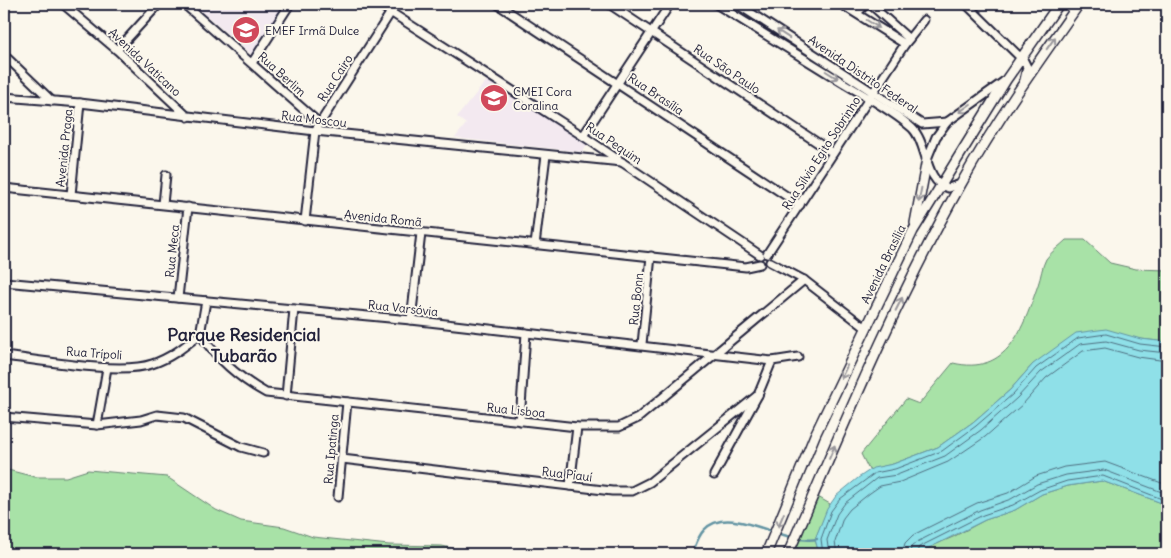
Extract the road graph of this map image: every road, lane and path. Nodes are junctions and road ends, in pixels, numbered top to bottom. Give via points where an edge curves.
1 (63, 4) edge
2 (159, 4) edge
3 (184, 4) edge
4 (290, 4) edge
5 (378, 4) edge
6 (498, 4) edge
7 (609, 4) edge
8 (670, 4) edge
9 (716, 4) edge
10 (737, 4) edge
11 (841, 4) edge
12 (852, 4) edge
13 (866, 4) edge
14 (870, 4) edge
15 (966, 4) edge
16 (1059, 4) edge
17 (1079, 4) edge
18 (390, 12) junction
19 (857, 14) junction
20 (924, 20) dead end
21 (652, 33) junction
22 (907, 42) junction
23 (117, 50) junction
24 (4, 55) edge
25 (1021, 57) junction
26 (252, 63) junction
27 (1006, 80) junction
28 (1023, 82) junction
29 (619, 83) junction
30 (871, 96) junction
31 (4, 97) edge
32 (52, 101) junction
33 (80, 103) junction
34 (188, 117) junction
35 (947, 122) junction
36 (319, 123) junction
37 (315, 131) junction
38 (583, 136) junction
39 (833, 153) junction
40 (546, 155) junction
41 (927, 159) junction
42 (622, 162) junction
43 (166, 175) dead end
44 (940, 184) junction
45 (961, 184) junction
46 (4, 188) edge
47 (71, 195) junction
48 (163, 204) junction
49 (800, 205) junction
50 (188, 207) junction
51 (304, 221) junction
52 (913, 231) junction
53 (421, 233) junction
54 (535, 245) junction
55 (651, 256) junction
56 (766, 257) junction
57 (804, 280) junction
58 (4, 282) edge
59 (178, 298) junction
60 (206, 301) junction
61 (294, 309) junction
62 (411, 320) junction
63 (866, 328) junction
64 (526, 333) junction
65 (200, 334) junction
66 (642, 344) junction
67 (717, 354) junction
68 (4, 356) edge
69 (798, 357) dead end
70 (772, 361) junction
71 (107, 368) junction
72 (758, 395) junction
73 (286, 396) junction
74 (347, 402) junction
75 (4, 417) edge
76 (520, 422) junction
77 (97, 425) junction
78 (577, 427) junction
79 (263, 453) dead end
80 (342, 459) junction
81 (714, 475) dead end
82 (570, 486) junction
83 (338, 497) dead end
84 (768, 551) edge
85 (788, 554) edge

1 - 23 street, Avenida Vaticano
2 - 23 street
3 - 26 street, Rua Berlim
4 - 26 street
5 - 18 street, Rua Pequim
6 - 29 street, Rua Brasília
7 - 21 street, Rua São Paulo
8 - 21 street
9 -> 30 street, Avenida Distrito Federal
30 -> 10 street, Avenida Distrito Federal
11 - 19 street
12 - 19 street
13 - 19 street
14 - 22 street
15 - 25 street
16 - 25 street, Avenida Brasília
28 -> 17 street
18 - 36 street, Rua Cairo
18 - 38 street, Rua Pequim
19 -> 22 street
20 - 22 street, Rua Sílvio Egito Sobrinho
21 - 29 street
21 - 39 street, Rua São Paulo
22 - 30 street, Rua Sílvio Egito Sobrinho
23 - 34 street, Avenida Vaticano
24 - 32 street
25 - 27 street, Avenida Brasília
25 - 28 street via 1027,67
26 - 36 street, Rua Berlim
27 -> 35 street
27 - 44 street, Avenida Brasília
28 - 45 street
29 - 38 street
29 - 49 street, Rua Brasília
30 - 35 street, Avenida Distrito Federal via 916,122 928,126
30 - 39 street, Rua Sílvio Egito Sobrinho
30 - 41 street, Avenida Distrito Federal via 912,128
31 - 32 street, Rua Moscou
32 - 33 street, Rua Moscou
33 - 34 street, Rua Moscou
33 - 47 street, Avenida Praga
34 - 37 street, Rua Moscou
35 - 41 street via 936,137
36 - 37 street, Rua Cairo
37 - 40 street, Rua Moscou
37 - 51 street, Rua Cairo
38 - 42 street, Rua Pequim
39 - 49 street, Rua Sílvio Egito Sobrinho
40 - 42 street, Rua Moscou
40 - 54 street
41 - 44 street, Avenida Distrito Federal
41 -> 52 street
42 - 56 street, Rua Pequim
43 - 48 street
44 - 45 street via 948,188
44 - 52 street, Avenida Brasília
85 -> 45 street via 867,370
46 - 47 street, Avenida Romã
47 - 48 street, Avenida Romã
48 - 50 street, Avenida Romã
49 - 56 street, Rua Sílvio Egito Sobrinho
50 - 51 street, Avenida Romã
50 - 59 street, Rua Meca
51 - 53 street, Avenida Romã
52 - 63 street, Avenida Brasília
53 - 54 street, Avenida Romã
53 - 62 street
54 - 55 street, Avenida Romã
55 - 56 street, Avenida Romã via 746,266 760,264 758,259
55 - 66 street, Rua Bonn
56 - 57 street, Rua Pequim
57 - 63 street, Rua Pequim
57 - 67 street, Rua Lisboa
58 - 59 street, Rua Varsóvia
59 - 60 street, Rua Varsóvia
60 - 61 street, Rua Varsóvia
60 - 65 street
61 - 62 street, Rua Varsóvia
61 - 73 street
62 - 64 street, Rua Varsóvia
63 -> 84 street, Avenida Brasília via 815,435
64 - 66 street, Rua Varsóvia
64 - 76 street
65 - 71 street, Rua Trípoli via 172,356 150,365
65 - 73 street, Rua Lisboa via 226,365 244,380 266,393
66 - 67 street, Rua Varsóvia
67 - 70 street, Rua Varsóvia
67 - 78 street, Rua Lisboa via 631,422 610,428
68 - 71 street, Rua Trípoli
69 - 70 street, Rua Varsóvia
70 - 72 street
71 - 77 street
72 - 81 street
72 - 82 street, Rua Piauí via 638,490 612,491
73 - 74 street, Rua Lisboa
74 - 76 street, Rua Lisboa
74 - 80 street, Rua Ipatinga
75 - 77 street
76 - 78 street, Rua Lisboa
77 - 79 street via 157,415 184,418 241,447
78 - 82 street
80 - 82 street, Rua Piauí
80 - 83 street, Rua Ipatinga

